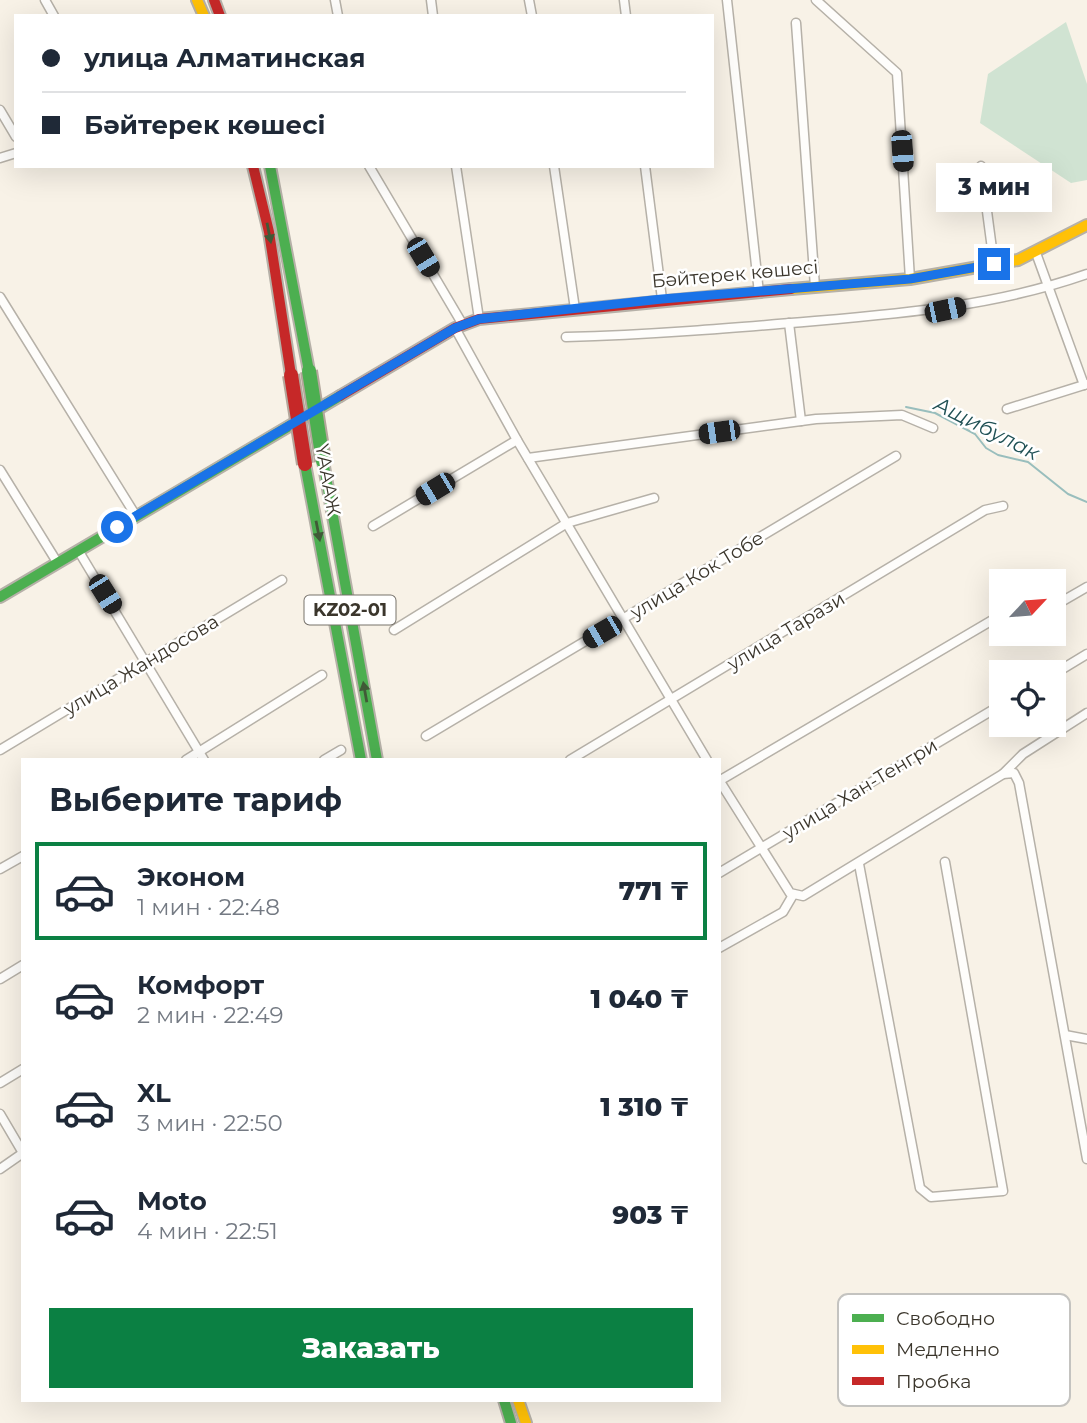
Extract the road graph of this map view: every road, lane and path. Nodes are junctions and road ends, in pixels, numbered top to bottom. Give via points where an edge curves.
1 (727, 0) edge
2 (816, 0) edge
3 (796, 23) dead end
4 (0, 110) edge
5 (14, 134) edge
6 (981, 166) dead end
7 (253, 168) edge
8 (270, 168) edge
9 (370, 168) edge
10 (456, 168) edge
11 (554, 168) edge
12 (645, 168) edge
13 (1087, 225) edge
14 (1036, 253) junction
15 (994, 264) junction
16 (1087, 274) edge
17 (910, 279) junction
18 (815, 287) junction
19 (1049, 288) junction
20 (759, 293) junction
21 (0, 297) edge
22 (662, 299) junction
23 (575, 309) junction
24 (479, 319) junction
25 (789, 323) junction
26 (459, 327) junction
27 (566, 337) dead end
28 (1086, 384) edge
29 (1007, 409) dead end
30 (800, 421) junction
31 (933, 428) dead end
32 (517, 440) junction
33 (896, 456) dead end
34 (528, 458) junction
35 (0, 470) edge
36 (654, 498) dead end
37 (1003, 506) dead end
38 (136, 516) junction
39 (567, 523) junction
40 (373, 526) dead end
41 (78, 550) junction
42 (57, 562) junction
43 (282, 580) dead end
44 (1087, 587) edge
45 (0, 597) edge
46 (1066, 599) edge
47 (624, 618) junction
48 (989, 622) edge
49 (394, 631) dead end
50 (1087, 654) edge
51 (147, 661) junction
52 (1066, 667) edge
53 (322, 675) dead end
54 (673, 699) junction
55 (989, 712) edge
56 (1086, 714) edge
57 (426, 736) dead end
58 (0, 750) edge
59 (341, 750) dead end
60 (202, 755) edge
61 (327, 758) edge
62 (360, 758) edge
63 (377, 758) edge
64 (573, 758) edge
65 (706, 758) edge
66 (1003, 774) junction
67 (721, 780) edge
68 (721, 784) edge
69 (761, 848) junction
70 (21, 857) edge
71 (945, 862) dead end
72 (859, 864) junction
73 (0, 869) edge
74 (721, 872) edge
75 (793, 895) junction
76 (721, 947) edge
77 (21, 966) edge
78 (0, 979) edge
79 (1065, 1035) junction
80 (1087, 1039) edge
81 (21, 1070) edge
82 (0, 1083) edge
83 (0, 1114) edge
84 (21, 1150) edge
85 (21, 1154) edge
86 (1087, 1159) edge
87 (0, 1169) edge
88 (505, 1402) edge
89 (519, 1402) edge
90 (511, 1423) edge
91 (526, 1423) edge

1 - 20 street
2 - 17 street via 897,73
3 - 18 street
4 - 5 street
6 - 15 street
7 -> 62 main road, ҮАААЖ / KZ02-01, bridge via 269,232 305,464
63 -> 8 main road, ҮАААЖ / KZ02-01, bridge
9 - 26 street
10 - 24 street
11 - 23 street
12 - 22 street
13 - 14 main road, Бәйтерек көшесі
14 - 15 main road, Бәйтерек көшесі
14 - 19 street
15 - 17 main road, Бәйтерек көшесі
16 - 19 street
17 - 18 main road, Бәйтерек көшесі
18 - 20 main road, Бәйтерек көшесі
19 - 25 street via 945,310
19 - 28 street
20 - 22 main road, Бәйтерек көшесі
21 - 38 street
22 - 23 main road, Бәйтерек көшесі
23 - 24 main road, Бәйтерек көшесі
24 - 26 main road, Бәйтерек көшесі
25 - 27 street via 655,335
25 - 30 street
26 - 32 street
26 - 38 main road, Бәйтерек көшесі
28 - 29 street
30 - 31 street via 902,415
30 - 34 street
32 - 34 street
32 - 40 street
33 - 47 street, улица Кок Тобе
34 - 39 street
35 - 42 street
36 - 39 street
37 - 54 street, улица Тарази via 985,510
38 - 41 main road, Бәйтерек көшесі
39 - 47 street
39 - 49 street
41 - 42 main road, Бәйтерек көшесі
41 - 51 street
42 - 45 main road, Бәйтерек көшесі
43 - 51 street, улица Жандосова
44 - 46 street
47 - 54 street
47 - 57 street, улица Кок Тобе
48 - 67 street
50 - 52 street
51 - 58 street, улица Жандосова
51 - 60 street
53 - 60 street
54 - 64 street, улица Тарази
54 - 65 street
55 - 69 street, улица Хан-Тенгри
56 - 66 street via 1023,754
59 - 61 street
66 - 72 street
66 - 79 street via 1014,773 1019,783
68 - 69 street
69 - 74 street, улица Хан-Тенгри
69 - 75 street
70 - 73 street
71 - 72 street via 1003,1191 931,1197 920,1188
72 - 75 street via 803,896
75 - 76 street via 783,912
77 - 78 street
79 - 80 street
79 - 86 street
81 - 82 street
83 - 84 street
85 - 87 street
88 - 90 main road
89 - 91 main road

